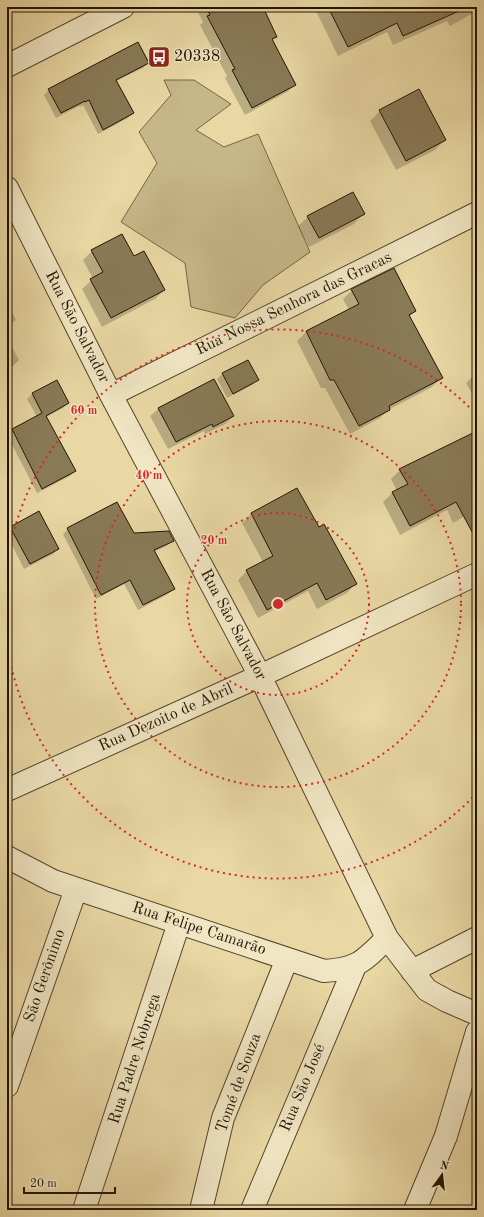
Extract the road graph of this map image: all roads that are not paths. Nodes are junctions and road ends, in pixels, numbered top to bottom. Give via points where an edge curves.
1 (122, 7) edge
2 (7, 66) edge
3 (7, 188) edge
4 (477, 213) edge
5 (111, 395) junction
6 (477, 574) edge
7 (260, 676) junction
8 (7, 790) edge
9 (9, 854) edge
10 (76, 889) junction
11 (180, 923) junction
12 (387, 938) junction
13 (477, 938) edge
14 (287, 959) junction
15 (406, 964) junction
16 (355, 966) junction
17 (477, 1014) edge
18 (477, 1032) edge
19 (7, 1086) edge
20 (87, 1203) edge
21 (201, 1210) edge
22 (252, 1210) edge
23 (415, 1210) edge

1 - 2 street
3 - 5 street, Rua São Salvador
4 - 5 street, Rua Nossa Senhora das Gracas
5 - 7 street, Rua São Salvador
6 - 7 street, Rua Dezoito de Abril
7 - 8 street, Rua Dezoito de Abril
7 - 12 street, Rua São Salvador
9 - 10 street, Rua Felipe Camarão via 53,881
10 - 11 street, Rua Felipe Camarão
10 - 19 street, São Gerônimo
11 - 14 street, Rua Felipe Camarão
11 - 20 street, Rua Padre Nobrega
12 - 15 street, Rua São Salvador
12 - 16 street, Rua Felipe Camarão
13 - 15 street
14 - 16 street, Rua Felipe Camarão via 324,971
14 - 21 street, Tomé de Souza via 223,1118
15 - 17 street via 427,990
16 - 22 street, Rua São José
18 - 23 street via 446,1136

